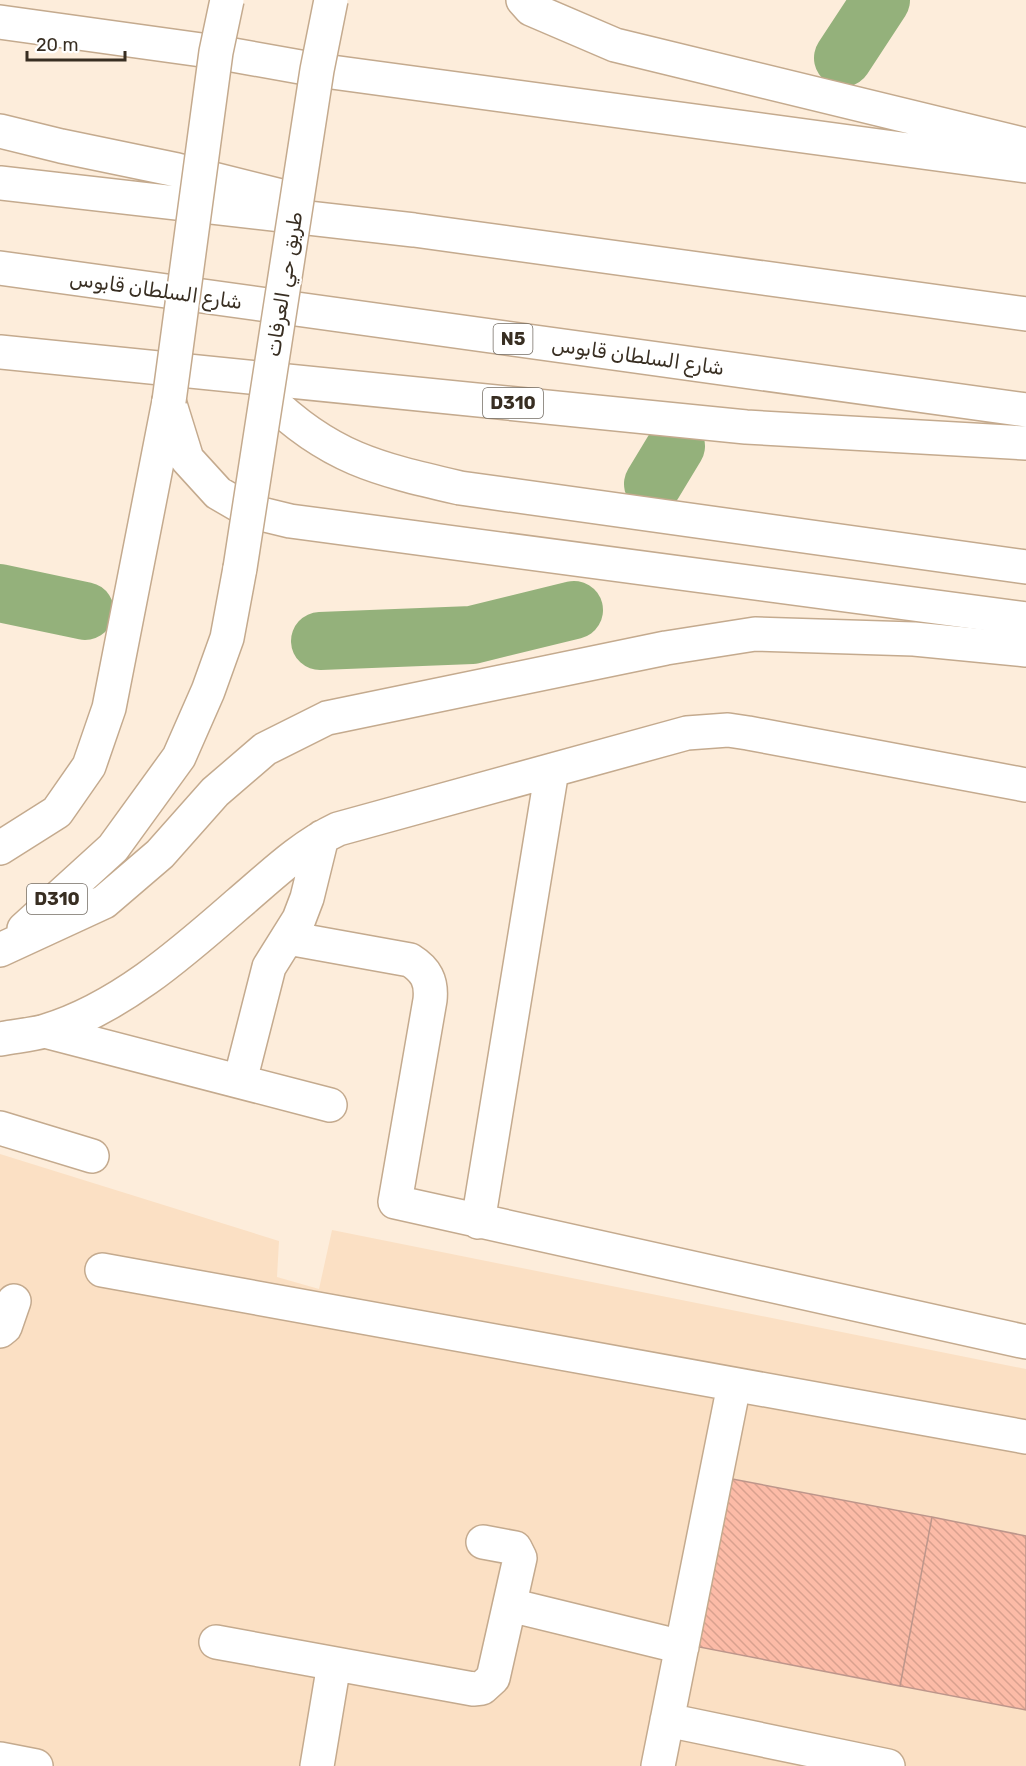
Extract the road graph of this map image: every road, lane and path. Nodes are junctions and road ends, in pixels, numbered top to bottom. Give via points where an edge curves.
1 (227, 0) edge
2 (331, 0) edge
3 (523, 0) edge
4 (0, 22) edge
5 (216, 52) junction
6 (317, 70) junction
7 (0, 131) edge
8 (1026, 145) edge
9 (1026, 166) edge
10 (0, 183) edge
11 (414, 230) junction
12 (0, 268) edge
13 (1026, 314) edge
14 (0, 352) edge
15 (267, 397) junction
16 (169, 401) junction
17 (1026, 410) edge
18 (1026, 444) edge
19 (249, 511) junction
20 (1026, 567) edge
21 (1026, 619) edge
22 (1026, 650) edge
23 (552, 770) junction
24 (1026, 785) edge
25 (322, 837) junction
26 (0, 848) edge
27 (288, 938) junction
28 (0, 950) edge
29 (45, 1031) junction
30 (0, 1039) edge
31 (240, 1081) junction
32 (330, 1105) dead end
33 (0, 1128) edge
34 (92, 1156) dead end
35 (478, 1221) junction
36 (102, 1270) dead end
37 (14, 1301) dead end
38 (0, 1331) edge
39 (1026, 1342) edge
40 (734, 1385) junction
41 (1026, 1437) edge
42 (483, 1542) dead end
43 (510, 1605) junction
44 (216, 1642) dead end
45 (682, 1647) junction
46 (333, 1664) junction
47 (667, 1720) junction
48 (0, 1759) edge
49 (36, 1766) edge
50 (317, 1766) edge
51 (658, 1766) edge
52 (888, 1766) edge

1 - 5 main road, bridge
2 - 6 main road, طريق حي العرفات / D310, bridge
3 - 8 main road via 531,9 615,45
4 - 5 main road
5 - 6 main road
5 - 16 main road, bridge
6 - 9 main road
6 - 15 main road, طريق حي العرفات / D310, bridge
7 - 11 main road via 177,170
10 - 11 main road
11 - 13 main road
12 - 17 main road, شارع السلطان قابوس / N5
14 - 18 main road, D310 via 746,426
15 - 19 main road, طريق حي العرفات / D310, bridge
15 - 20 main road via 322,444 382,470 460,488
16 - 19 main road via 187,459 218,493
16 - 26 main road via 110,708 89,766 57,812
19 - 21 main road via 290,521
19 - 28 main road, طريق حي العرفات / D310, bridge via 227,638 179,757 112,848
22 - 28 main road via 914,639 755,634 666,648 327,718 265,749 215,792 160,854 104,902
23 - 24 main road via 687,733 728,730
23 - 25 main road via 354,824
23 - 35 main road
25 - 27 main road via 307,898
25 - 29 main road via 302,849 180,955 90,1011
27 - 31 main road via 269,967
27 - 35 main road via 410,960 428,977 430,1000 395,1202
29 - 30 main road
29 - 31 main road
31 - 32 main road
33 - 34 main road
35 - 39 main road
36 - 40 main road
37 - 38 main road
40 - 41 main road
40 - 45 main road
42 - 43 main road via 515,1548 520,1554
43 - 45 main road
43 - 46 main road via 494,1678 482,1688
44 - 46 main road
45 - 47 main road
46 - 50 main road
47 - 51 main road
47 - 52 main road
48 - 49 main road

